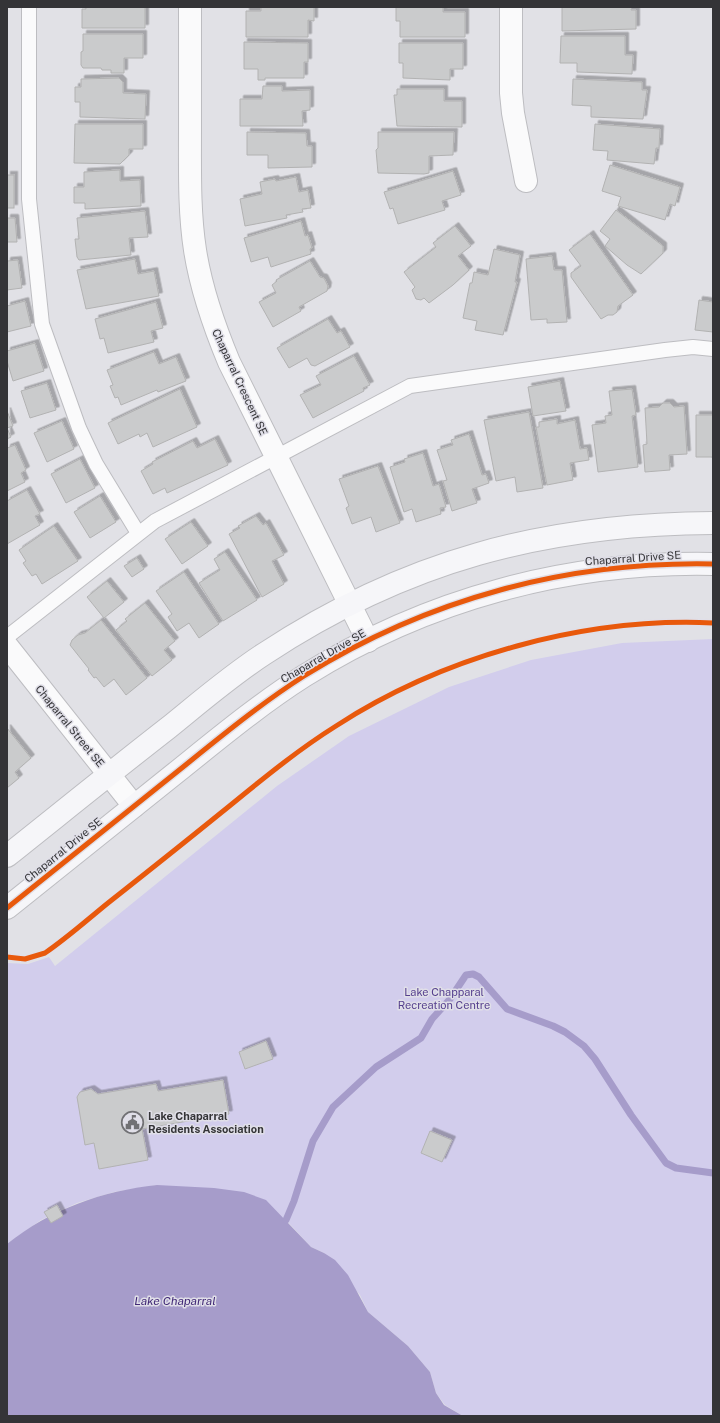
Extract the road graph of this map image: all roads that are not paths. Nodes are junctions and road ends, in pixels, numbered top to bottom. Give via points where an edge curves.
1 (29, 7) edge
2 (190, 7) edge
3 (511, 7) edge
4 (526, 181) dead end
5 (713, 348) edge
6 (275, 458) junction
7 (713, 523) edge
8 (138, 533) junction
9 (713, 564) edge
10 (349, 604) junction
11 (7, 638) edge
12 (368, 640) junction
13 (7, 646) edge
14 (109, 775) junction
15 (134, 806) junction
16 (7, 856) edge
17 (7, 908) edge

1 - 8 lane via 29,199 42,324 79,428 96,464
2 - 6 street, Chaparral Crescent SE via 190,182 195,250 215,330
3 - 4 street via 512,100
5 - 6 lane via 665,350 410,386
6 - 8 lane via 176,509
6 - 10 street, Chaparral Crescent SE
7 - 10 street via 612,527 512,544 432,568
8 - 11 lane
9 - 12 street, Chaparral Drive SE via 630,566 533,581 457,603
10 - 12 street, Chaparral Crescent SE
10 - 14 street via 245,667
12 - 15 street, Chaparral Drive SE via 272,698
13 - 14 street, Chaparral Street SE
14 - 15 street, Chaparral Street SE
14 - 16 street
15 - 17 street, Chaparral Drive SE

